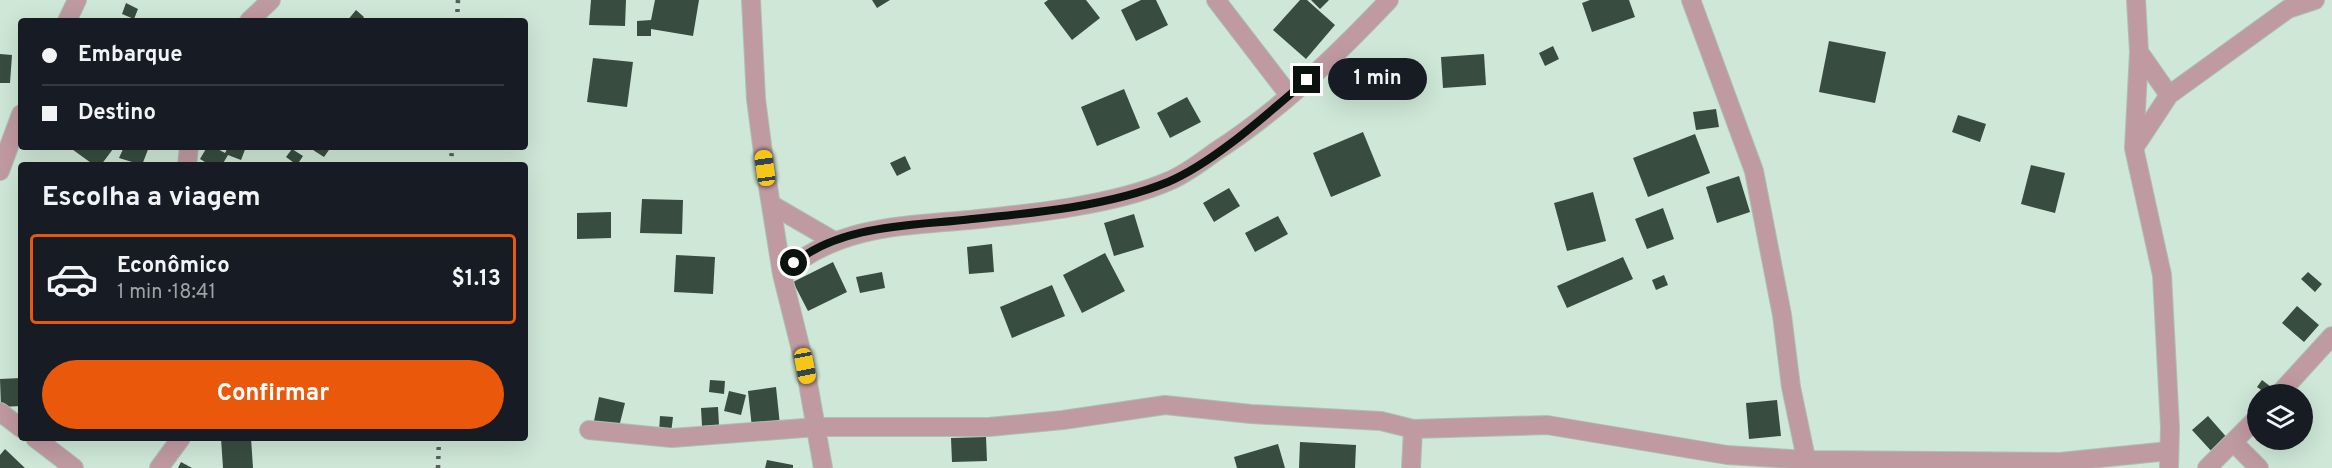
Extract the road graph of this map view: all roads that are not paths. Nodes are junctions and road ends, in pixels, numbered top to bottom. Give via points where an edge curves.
1 (77, 0) edge
2 (271, 0) edge
3 (751, 0) edge
4 (1216, 0) edge
5 (1389, 0) edge
6 (1691, 0) edge
7 (2136, 0) edge
8 (2315, 0) edge
9 (68, 18) edge
10 (252, 18) edge
11 (2139, 52) junction
12 (1289, 95) junction
13 (2169, 95) junction
14 (18, 122) edge
15 (2134, 148) junction
16 (0, 171) edge
17 (772, 205) junction
18 (834, 241) junction
19 (782, 274) junction
20 (2332, 336) edge
21 (2288, 384) edge
22 (0, 412) edge
23 (18, 426) edge
24 (817, 427) junction
25 (2247, 428) edge
26 (1413, 429) junction
27 (589, 430) dead end
28 (39, 441) edge
29 (179, 441) edge
30 (2233, 442) junction
31 (2169, 460) edge
32 (1808, 464) edge
33 (74, 468) edge
34 (159, 468) edge
35 (823, 468) edge
36 (1411, 468) edge
37 (2207, 468) edge
38 (2259, 468) edge

1 - 9 street
2 - 10 street
3 - 17 street via 756,99
4 - 12 street
5 - 12 street via 1342,50
6 - 32 street via 1754,171
7 - 11 street
8 - 13 street via 2288,9
11 - 13 street
11 - 15 street
12 - 18 street via 1248,130 1184,174 1156,186 1073,207 916,224
13 - 15 street
14 - 16 street
15 - 31 street via 2162,275
17 - 18 street
17 - 19 street
18 - 19 street via 807,253
19 - 24 street
20 - 21 street
22 - 23 street
24 - 26 street via 989,427 1165,405 1381,421
24 - 27 street via 672,438
24 - 35 street
25 - 30 street
26 - 32 street via 1547,424 1727,455
26 - 36 street
28 - 33 street
29 - 34 street
30 - 37 street
30 - 38 street
31 - 32 street

